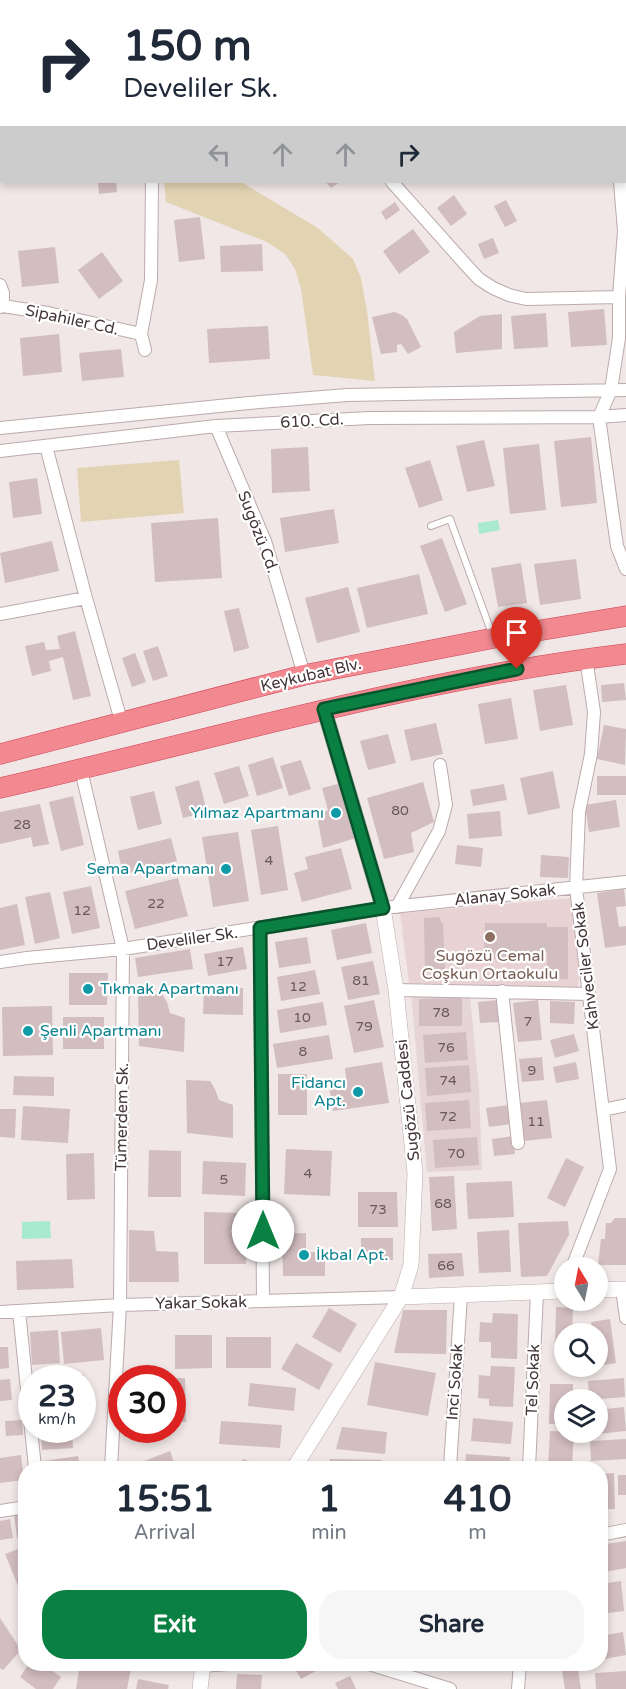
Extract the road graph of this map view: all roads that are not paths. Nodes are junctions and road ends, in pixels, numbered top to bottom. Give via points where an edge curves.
1 (152, 183) edge
2 (393, 183) edge
3 (620, 183) edge
4 (0, 285) edge
5 (619, 297) junction
6 (1, 307) edge
7 (141, 334) junction
8 (145, 350) dead end
9 (611, 390) junction
10 (626, 390) edge
11 (626, 415) edge
12 (600, 417) junction
13 (216, 426) junction
14 (0, 428) edge
15 (46, 446) junction
16 (0, 451) edge
17 (431, 526) dead end
18 (626, 569) edge
19 (86, 598) junction
20 (0, 614) edge
21 (626, 616) edge
22 (494, 638) junction
23 (626, 654) edge
24 (586, 658) junction
25 (304, 675) junction
26 (324, 709) junction
27 (122, 724) junction
28 (0, 754) edge
29 (440, 765) dead end
30 (81, 770) junction
31 (0, 788) edge
32 (626, 882) edge
33 (576, 888) junction
34 (390, 908) junction
35 (260, 928) junction
36 (123, 949) junction
37 (0, 962) edge
38 (396, 990) junction
39 (502, 991) junction
40 (589, 994) junction
41 (626, 1106) edge
42 (603, 1110) junction
43 (518, 1143) dead end
44 (576, 1257) edge
45 (624, 1289) edge
46 (608, 1290) edge
47 (554, 1291) edge
48 (537, 1292) junction
49 (461, 1295) junction
50 (401, 1298) junction
51 (263, 1301) junction
52 (120, 1305) junction
53 (19, 1311) junction
54 (0, 1312) edge
55 (626, 1318) edge
56 (34, 1461) edge
57 (111, 1461) edge
58 (298, 1461) edge
59 (450, 1461) edge
60 (530, 1461) edge
61 (18, 1508) edge
62 (0, 1511) edge
63 (626, 1530) edge
64 (608, 1533) edge
65 (202, 1671) edge
66 (392, 1671) edge
67 (519, 1671) edge
68 (200, 1689) edge
69 (450, 1689) edge
70 (518, 1689) edge

1 - 7 street via 151,280
2 - 5 street via 479,279 493,288 526,299
3 - 5 street via 624,231
4 - 6 street
5 - 9 street via 619,338
6 - 7 street, Sipahiler Cd.
7 - 8 street
9 - 10 street, 610. Cd.
9 - 12 street
9 - 14 street, 610. Cd. via 347,395
11 - 12 street, 610. Cd.
12 - 13 street, 610. Cd. via 369,418
12 - 18 street via 617,546
13 - 15 street, 610. Cd.
13 - 25 street, Sugözü Cd. via 266,541
15 - 16 street, 610. Cd.
15 - 19 street
17 - 22 lane via 450,519
19 - 20 street
19 - 27 street
21 - 22 highway, Keykubat Blv.
22 - 25 highway, Keykubat Blv.
23 - 24 highway
24 - 26 highway
24 - 33 street, Kahveciler Sokak via 594,712 591,754 579,812
25 - 27 highway, Keykubat Blv.
26 - 30 highway
26 - 34 street, Sugözü Caddesi
27 - 28 highway, Keykubat Blv.
29 - 34 street via 446,805 439,831
30 - 31 highway
30 - 36 street, Tümerdem Sk.
32 - 33 street, Alanay Sokak
33 - 34 street, Alanay Sokak
33 - 40 street, Kahveciler Sokak
34 - 35 street, Develiler Sk.
34 - 38 street, Sugözü Caddesi
35 - 36 street, Develiler Sk.
35 - 51 street
36 - 37 street, Develiler Sk.
36 - 52 street, Tümerdem Sk.
38 - 39 street
38 - 50 street, Sugözü Caddesi via 415,1173 411,1265
39 - 40 street
39 - 43 street
40 - 42 street, Kahveciler Sokak
41 - 42 street
42 - 44 street, Kahveciler Sokak via 610,1169
45 - 46 street
45 - 55 street
47 - 48 street
48 - 49 street
48 - 60 street, Tel Sokak
49 - 50 street
49 - 59 street, Inci Sokak
50 - 51 street, Yakar Sokak
50 - 58 street, Sugözü Caddesi
51 - 52 street, Yakar Sokak
52 - 53 street, Yakar Sokak
52 - 57 street, Tümerdem Sk.
53 - 54 street, Yakar Sokak
53 - 56 street
61 - 62 street
63 - 64 street
65 - 68 street
66 - 69 street
67 - 70 street

